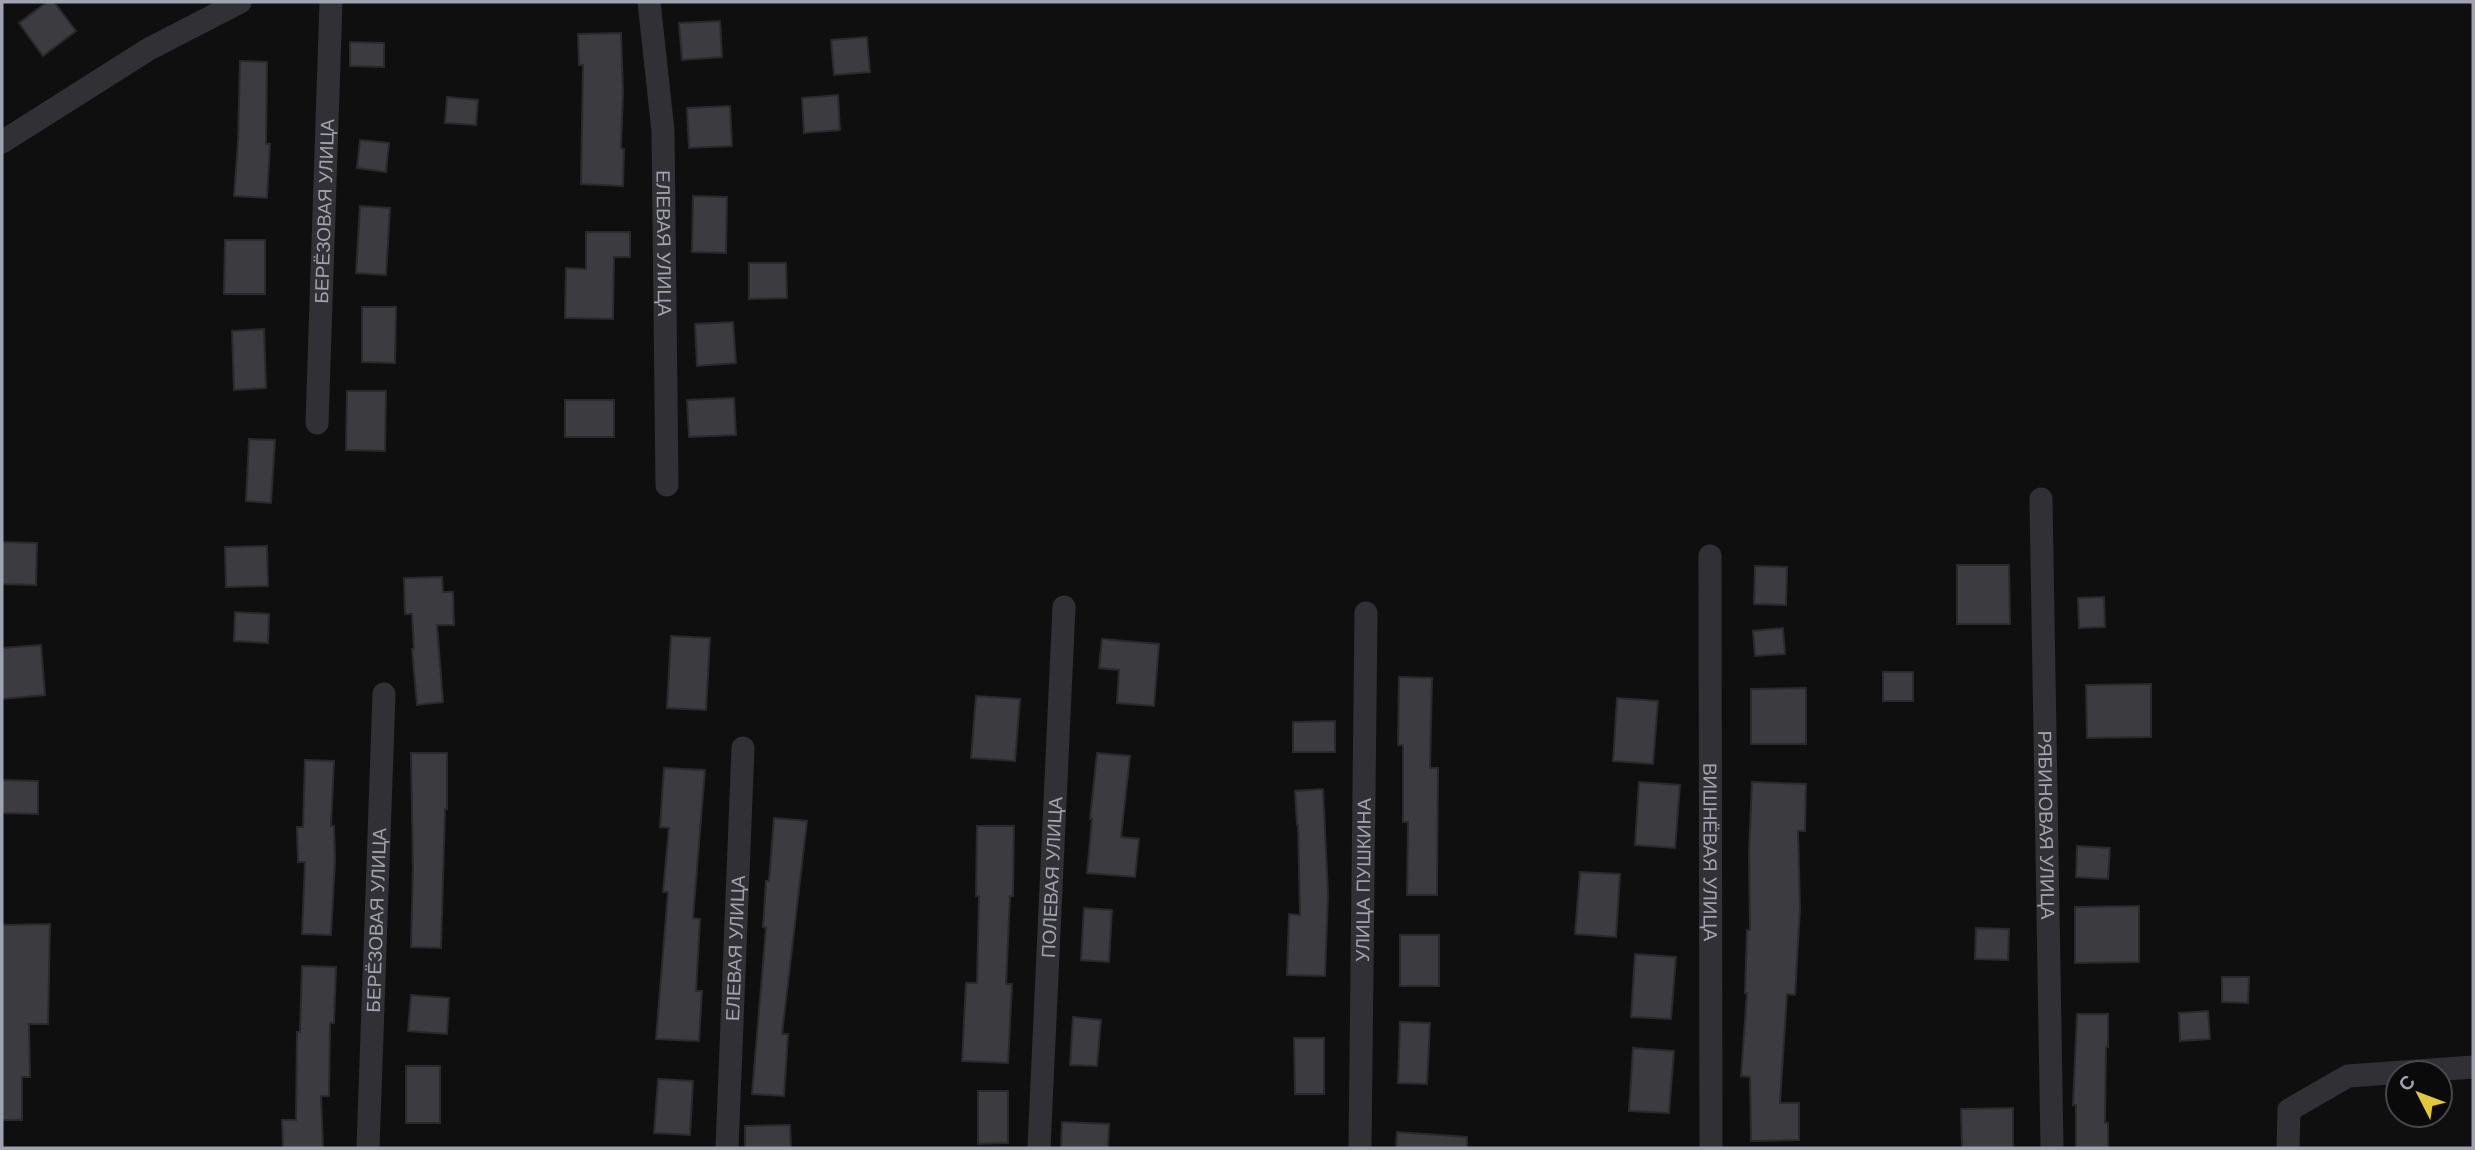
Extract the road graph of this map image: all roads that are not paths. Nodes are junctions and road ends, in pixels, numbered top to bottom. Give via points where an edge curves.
1 (240, 2) edge
2 (331, 2) edge
3 (649, 2) edge
4 (2, 142) edge
5 (317, 423) dead end
6 (667, 485) dead end
7 (2041, 499) dead end
8 (1710, 556) dead end
9 (1064, 607) dead end
10 (1366, 613) dead end
11 (384, 694) dead end
12 (743, 748) dead end
13 (2473, 1067) edge
14 (368, 1148) edge
15 (727, 1148) edge
16 (1039, 1148) edge
17 (1360, 1148) edge
18 (1711, 1148) edge
19 (2052, 1148) edge
20 (2288, 1148) edge

1 - 4 street via 149,49
2 - 5 street, БЕРЁЗОВАЯ УЛИЦА
3 - 6 street, ЕЛЕВАЯ УЛИЦА via 663,131
7 - 19 street, РЯБИНОВАЯ УЛИЦА
8 - 18 street, ВИШНЁВАЯ УЛИЦА
9 - 16 street, ПОЛЕВАЯ УЛИЦА
10 - 17 street, УЛИЦА ПУШКИНА
11 - 14 street, БЕРЁЗОВАЯ УЛИЦА
12 - 15 street, ЕЛЕВАЯ УЛИЦА
13 - 20 street via 2348,1076 2290,1110

